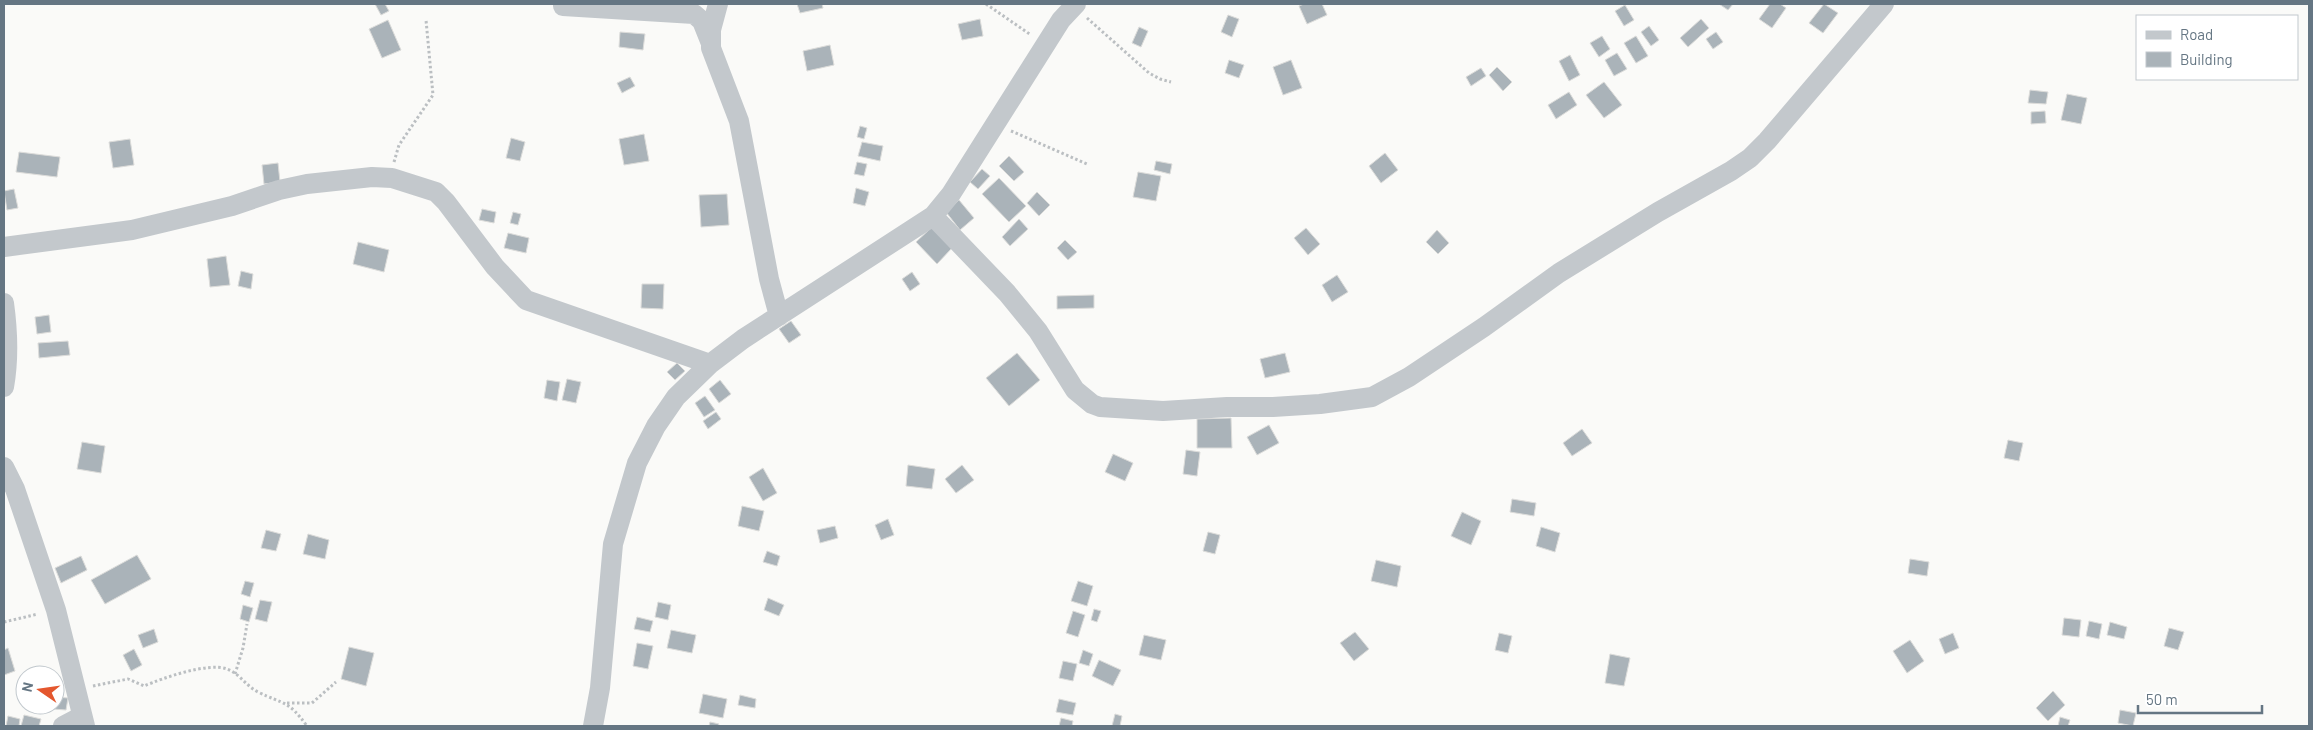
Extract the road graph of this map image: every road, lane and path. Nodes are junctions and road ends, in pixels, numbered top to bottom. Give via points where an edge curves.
1 (718, 4) edge
2 (986, 4) edge
3 (1884, 4) edge
4 (1074, 5) edge
5 (563, 6) dead end
6 (426, 20) dead end
7 (710, 41) junction
8 (1046, 45) junction
9 (1171, 82) dead end
10 (994, 124) junction
11 (1087, 164) dead end
12 (392, 178) junction
13 (933, 216) junction
14 (4, 247) edge
15 (4, 303) edge
16 (778, 316) junction
17 (710, 364) junction
18 (4, 387) edge
19 (4, 467) edge
20 (56, 610) junction
21 (4, 622) edge
22 (247, 624) dead end
23 (235, 674) junction
24 (336, 682) dead end
25 (75, 688) junction
26 (287, 704) junction
27 (83, 721) edge
28 (63, 726) edge
29 (307, 726) edge
30 (593, 726) edge

1 - 7 street
2 - 8 path
3 - 13 street via 1750,158 1559,273 1409,377 1361,400 1163,411 1100,407 1075,390 1038,331 1007,293
4 - 8 street
4 - 9 path via 1149,73
5 - 7 street via 694,14 702,21
6 - 12 path via 433,95 399,145
7 - 16 street via 739,121
8 - 10 street
10 - 11 path
10 - 13 street via 951,194
12 - 14 street via 307,184 132,230
12 - 17 street via 436,192 495,267 526,300
13 - 16 street
15 - 18 street via 8,361
16 - 17 street
17 - 30 street via 676,397 637,463 614,544 600,688
19 - 20 street via 15,489
20 - 21 path
20 - 25 street
22 - 23 path
23 - 25 path via 220,667 174,675 144,686 128,679
23 - 26 path via 250,687
24 - 26 path via 312,702
25 - 27 street
26 - 29 path
27 - 28 street

